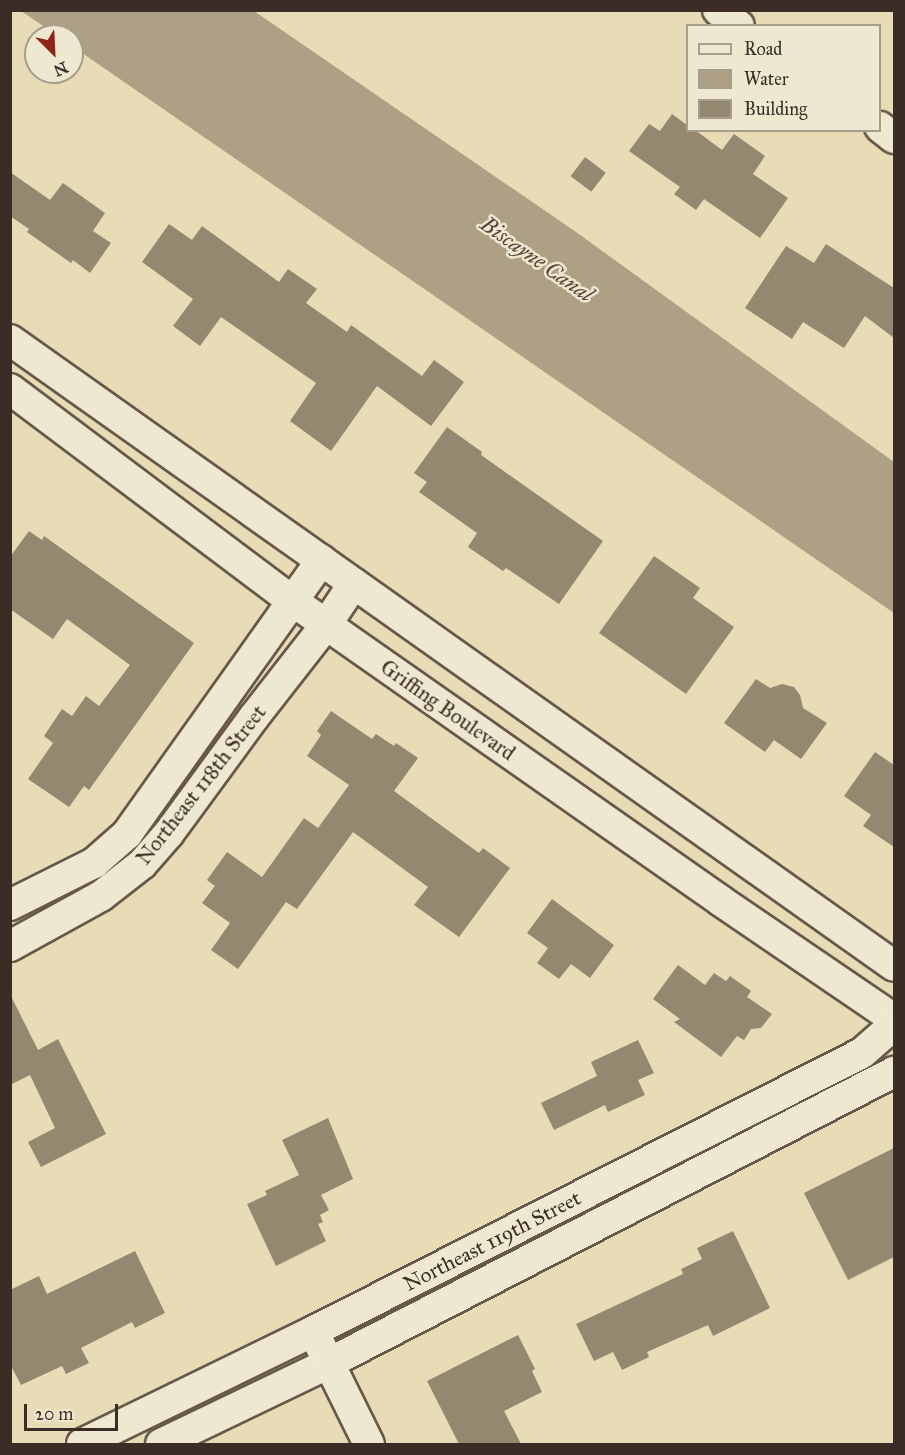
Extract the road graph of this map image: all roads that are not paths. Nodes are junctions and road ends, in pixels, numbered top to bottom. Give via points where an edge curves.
1 (718, 10) edge
2 (736, 24) edge
3 (881, 128) edge
4 (894, 138) edge
5 (10, 340) edge
6 (10, 389) edge
7 (322, 560) junction
8 (354, 583) junction
9 (294, 602) junction
10 (326, 625) junction
11 (10, 905) edge
12 (10, 946) edge
13 (894, 966) edge
14 (894, 1019) edge
15 (894, 1025) edge
16 (894, 1072) edge
17 (314, 1332) junction
18 (329, 1364) junction
19 (82, 1444) edge
20 (161, 1444) edge
21 (369, 1444) edge

1 - 2 street
3 - 4 street
5 - 7 street
6 - 9 street, Griffing Boulevard
7 - 8 street
7 - 9 street, Northeast 118th Street
8 - 10 street, Northeast 118th Street
8 - 13 street
9 - 10 street, Griffing Boulevard
9 - 11 street, Northeast 118th Street via 145,811 111,850 94,863
10 - 12 street, Northeast 118th Street via 142,864 101,896
10 - 14 street, Griffing Boulevard
15 - 17 street, Northeast 119th Street via 862,1053
16 - 18 street, Northeast 119th Street
17 - 18 street
17 - 19 street, Northeast 119th Street
18 - 20 street, Northeast 119th Street
18 - 21 street

